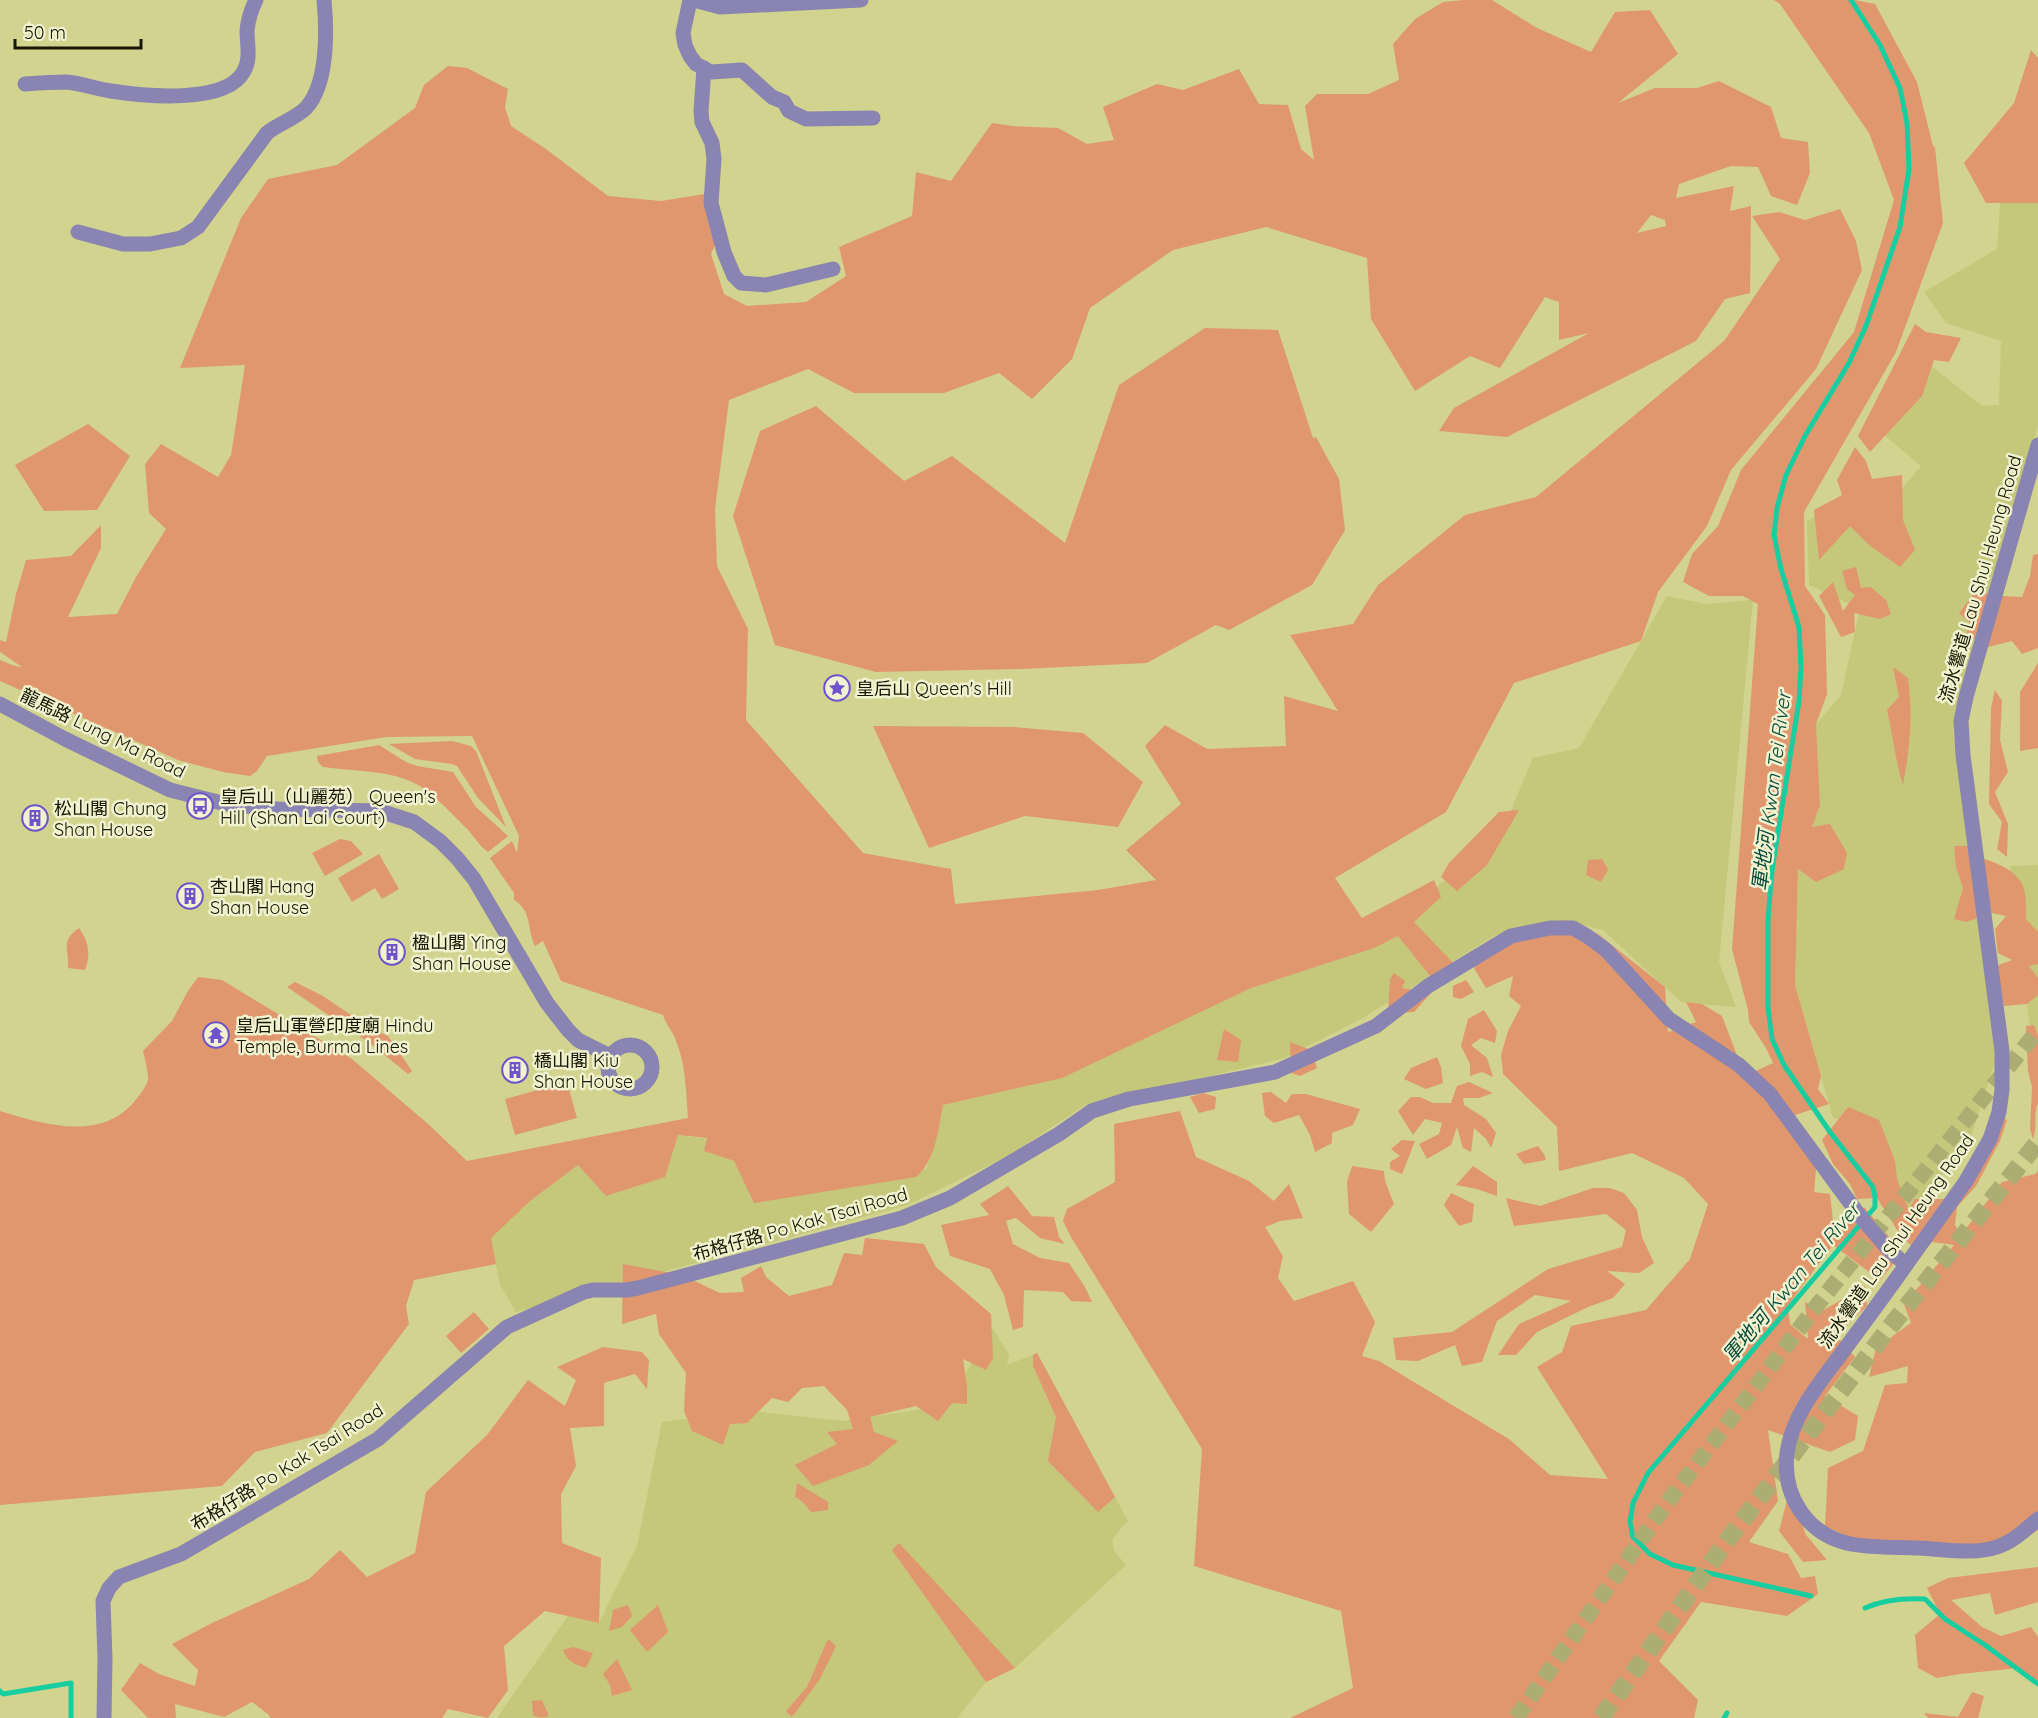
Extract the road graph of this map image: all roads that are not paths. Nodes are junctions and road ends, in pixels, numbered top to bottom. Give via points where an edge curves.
1 (256, 0) edge
2 (324, 0) edge
3 (692, 0) edge
4 (861, 0) edge
5 (704, 68) junction
6 (24, 84) dead end
7 (873, 118) dead end
8 (78, 232) dead end
9 (832, 269) dead end
10 (2038, 445) edge
11 (0, 704) edge
12 (610, 1056) dead end
13 (1906, 1265) junction
14 (2038, 1519) edge
15 (104, 1718) edge

1 - 6 street via 250,12 248,61 236,82 228,87 167,96 67,82
2 - 8 street via 326,51 316,94 292,119 267,133 198,227 181,238 150,244 123,244
3 - 4 street via 720,7
3 - 5 street via 684,22 685,45 696,64
5 - 7 street via 711,72 742,70 772,97 784,102 789,111 806,119
5 - 9 street via 702,122 712,143 714,159 711,203 734,276 741,283 766,285
10 - 13 street, 流水響道 Lau Shui Heung Road via 1962,712 1963,755 2002,1051 2001,1101 1993,1132 1980,1159
11 - 12 street, 龍馬路 Lung Ma Road via 170,790 220,803 277,809 380,811 414,822 440,841 474,879 547,1003 568,1030 578,1040
13 - 14 street, 流水響道 Lau Shui Heung Road via 1796,1422 1786,1468 1796,1505 1820,1531 1858,1545 1990,1549 2008,1542
13 - 15 street, 布格仔路 Po Kak Tsai Road via 1863,1220 1770,1094 1739,1065 1669,1019 1606,950 1573,928 1510,936 1428,986 1376,1026 1346,1040 1275,1072 1129,1099 1092,1112 950,1198 902,1218 638,1288 593,1290 507,1327 378,1439 182,1554 113,1582 105,1594 102,1611

